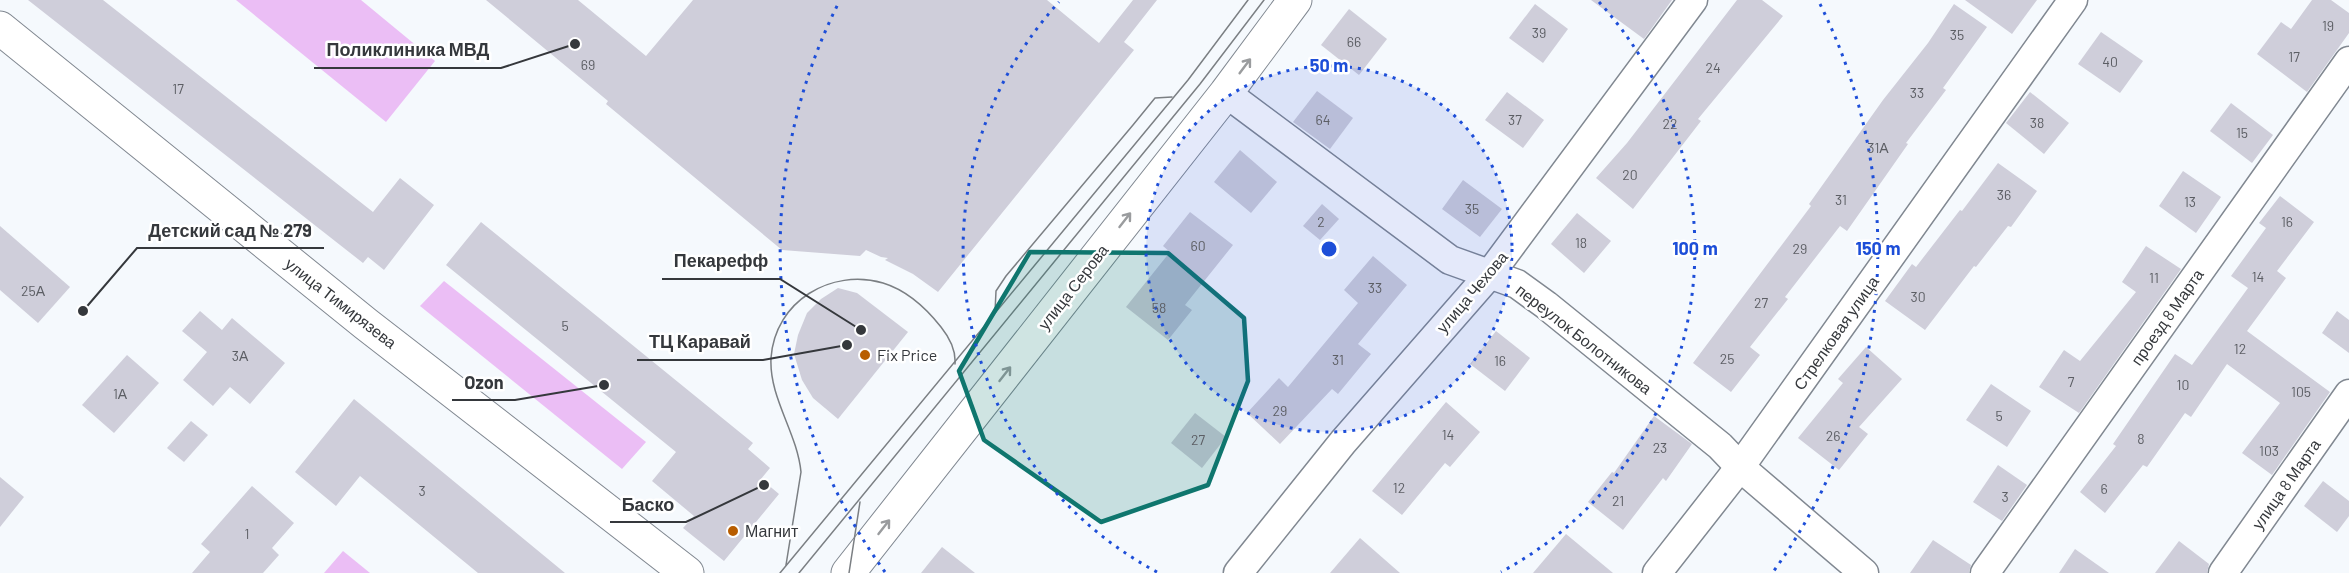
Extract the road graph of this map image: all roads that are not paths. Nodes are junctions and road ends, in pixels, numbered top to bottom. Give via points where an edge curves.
1 (1295, 0) edge
2 (1693, 0) edge
3 (2073, 0) edge
4 (0, 28) edge
5 (2349, 61) edge
6 (1226, 93) junction
7 (1489, 275) junction
8 (2349, 394) edge
9 (1740, 467) junction
10 (687, 573) edge
11 (848, 573) edge
12 (1238, 573) edge
13 (1657, 573) edge
14 (1864, 573) edge
15 (1985, 573) edge
16 (2223, 573) edge

6 -> 1 street, улица Серова
2 - 7 street, улица Чехова
3 - 9 street, Стрелковая улица
4 - 10 street, улица Тимирязева via 366,324
5 - 15 street, проезд 8 Марта
6 - 7 street, переулок Болотникова via 1450,260
11 -> 6 street, улица Серова
7 - 9 street, переулок Болотникова via 1516,284 1546,305
7 - 12 street, улица Чехова via 1343,442
8 - 16 street, улица 8 Марта
9 - 13 street, Стрелковая улица
9 - 14 street, переулок Болотникова

